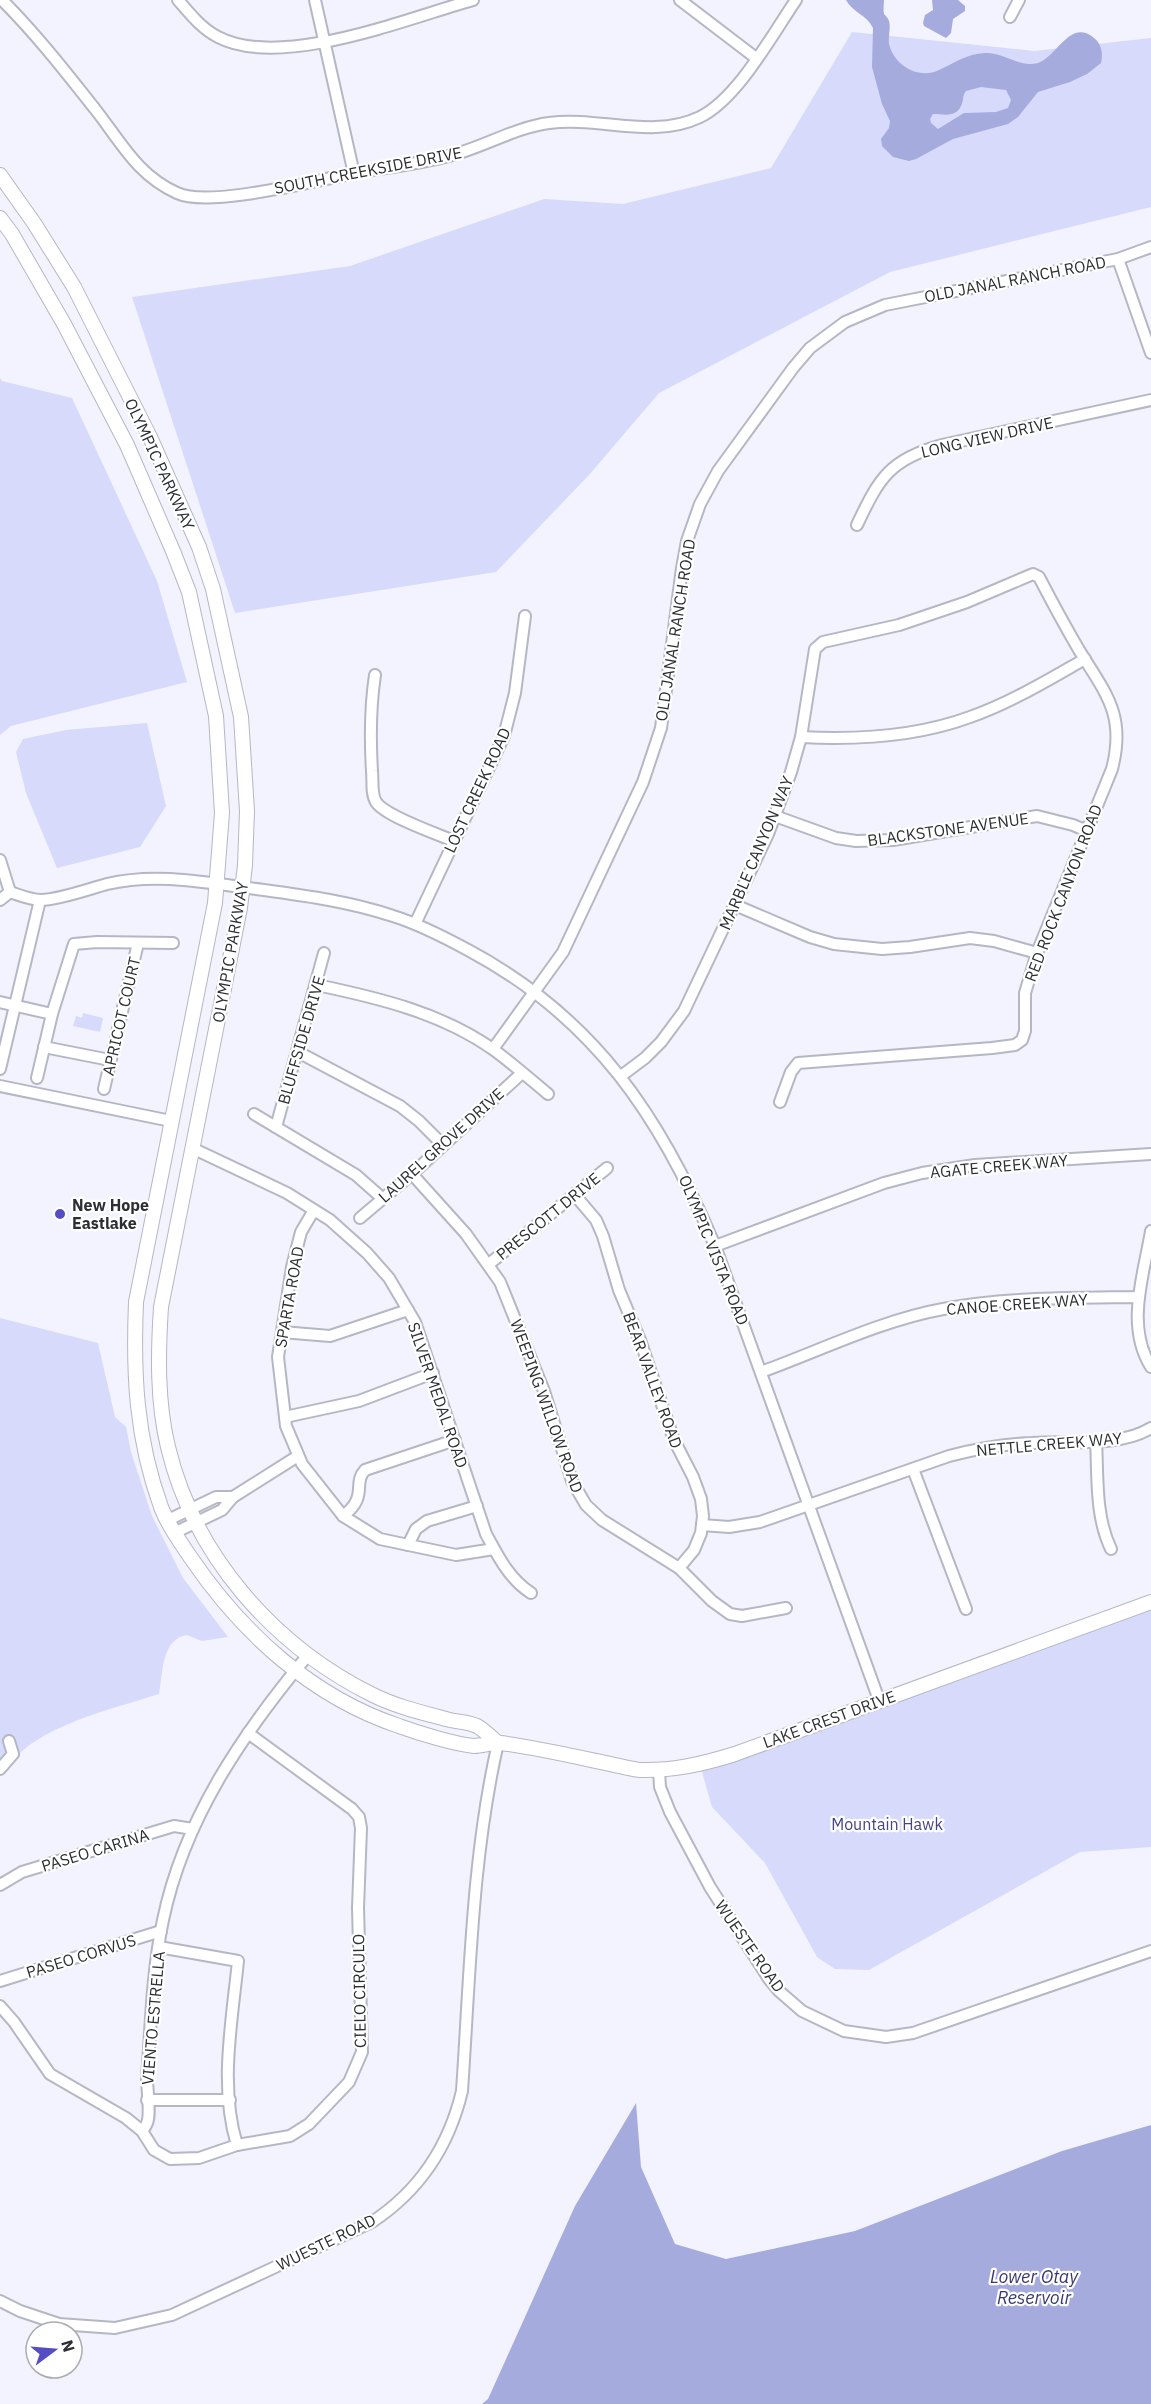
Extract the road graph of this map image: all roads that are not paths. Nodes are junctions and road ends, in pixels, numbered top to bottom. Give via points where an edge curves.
1 (2, 0) edge
2 (178, 0) edge
3 (315, 0) edge
4 (680, 0) edge
5 (796, 0) edge
6 (1019, 0) edge
7 (466, 1) edge
8 (1010, 17) dead end
9 (324, 41) junction
10 (756, 58) junction
11 (0, 174) edge
12 (354, 174) junction
13 (0, 218) edge
14 (1151, 247) edge
15 (1118, 259) junction
16 (1151, 353) edge
17 (1151, 400) edge
18 (857, 525) dead end
19 (1033, 574) joint
20 (525, 616) dead end
21 (1085, 659) junction
22 (375, 675) dead end
23 (801, 737) junction
24 (775, 816) junction
25 (1087, 831) junction
26 (454, 841) junction
27 (0, 860) edge
28 (218, 883) junction
29 (243, 886) junction
30 (10, 892) junction
31 (0, 900) edge
32 (40, 900) junction
33 (735, 905) junction
34 (415, 924) junction
35 (138, 943) junction
36 (173, 943) dead end
37 (324, 953) dead end
38 (1037, 953) junction
39 (317, 985) junction
40 (536, 992) junction
41 (0, 1002) edge
42 (15, 1006) junction
43 (52, 1014) junction
44 (44, 1047) junction
45 (493, 1049) junction
46 (298, 1052) junction
47 (110, 1060) junction
48 (0, 1069) edge
49 (522, 1073) junction
50 (621, 1076) junction
51 (37, 1078) dead end
52 (0, 1086) edge
53 (104, 1089) dead end
54 (548, 1094) dead end
55 (780, 1102) dead end
56 (254, 1114) dead end
57 (171, 1121) junction
58 (276, 1127) junction
59 (443, 1145) junction
60 (192, 1148) junction
61 (1151, 1154) edge
62 (607, 1168) dead end
63 (412, 1174) junction
64 (574, 1194) junction
65 (382, 1198) junction
66 (314, 1210) junction
67 (360, 1218) dead end
68 (1151, 1231) edge
69 (715, 1246) junction
70 (489, 1264) junction
71 (1139, 1297) junction
72 (408, 1310) junction
73 (282, 1332) junction
74 (1151, 1366) edge
75 (761, 1372) junction
76 (433, 1373) junction
77 (285, 1417) junction
78 (1151, 1428) edge
79 (455, 1440) junction
80 (1096, 1440) junction
81 (298, 1456) junction
82 (913, 1469) junction
83 (477, 1506) junction
84 (810, 1506) junction
85 (193, 1516) junction
86 (344, 1516) junction
87 (702, 1525) junction
88 (171, 1527) junction
89 (408, 1545) junction
90 (494, 1549) junction
91 (1112, 1550) dead end
92 (679, 1568) junction
93 (531, 1593) dead end
94 (1151, 1602) edge
95 (786, 1608) dead end
96 (966, 1609) dead end
97 (308, 1655) junction
98 (295, 1670) junction
99 (879, 1700) junction
100 (248, 1733) junction
101 (9, 1741) dead end
102 (498, 1743) junction
103 (0, 1769) edge
104 (659, 1771) junction
105 (193, 1829) junction
106 (0, 1885) edge
107 (161, 1931) junction
108 (159, 1947) junction
109 (1151, 1951) edge
110 (0, 1981) edge
111 (0, 2006) edge
112 (147, 2100) junction
113 (230, 2100) junction
114 (142, 2131) junction
115 (237, 2145) junction
116 (0, 2301) edge

1 - 12 street, SOUTH CREEKSIDE DRIVE via 37,36 135,162 157,183 179,194 213,198
2 - 9 street via 207,31 239,45 262,48
3 - 9 street
4 - 10 street
5 - 10 street, SOUTH CREEKSIDE DRIVE
6 - 8 street
7 - 9 street via 385,27
9 - 12 street
10 - 12 street, SOUTH CREEKSIDE DRIVE via 726,99 688,122 652,129 585,121 546,123 458,153
11 - 29 main road, OLYMPIC PARKWAY via 74,287 150,437 199,547 213,589 241,717 247,811
13 - 28 main road, OLYMPIC PARKWAY via 64,324 127,446 189,592 216,716 222,813
14 - 15 street, OLD JANAL RANCH ROAD
15 - 16 street
15 - 40 street, OLD JANAL RANCH ROAD via 885,305 833,330 793,368 718,471 700,504 687,541 666,700 653,756 570,939
17 - 18 street, LONG VIEW DRIVE via 911,455 882,478
19 - 21 street, RED ROCK CANYON ROAD via 1039,578
19 - 23 street, MARBLE CANYON WAY via 911,622 823,642 813,655
20 - 26 street, LOST CREEK ROAD via 511,715
21 - 23 street via 1024,693 959,721 879,736
21 - 25 street, RED ROCK CANYON ROAD via 1111,704 1118,747
22 - 26 street via 369,730 377,804
23 - 24 street, MARBLE CANYON WAY
24 - 25 street, BLACKSTONE AVENUE via 836,838 856,841 893,840 1037,816
24 - 33 street, MARBLE CANYON WAY
25 - 38 street, RED ROCK CANYON ROAD
26 - 34 street, LOST CREEK ROAD
27 - 30 street
28 - 29 street, OLYMPIC VISTA ROAD
28 - 32 street, OLYMPIC VISTA ROAD via 140,878
28 - 57 main road, OLYMPIC PARKWAY
29 - 34 street, OLYMPIC VISTA ROAD via 339,902
29 - 60 main road, OLYMPIC PARKWAY
30 - 31 street
30 - 32 street
32 - 42 street
33 - 38 street via 834,944 882,949 970,938
33 - 50 street, MARBLE CANYON WAY via 684,1011 661,1042
34 - 40 street, OLYMPIC VISTA ROAD via 485,959
35 - 36 street
35 - 43 street via 74,944
35 - 47 street, APRICOT COURT
37 - 39 street, BLUFFSIDE DRIVE
38 - 55 street, RED ROCK CANYON ROAD via 1025,993 1025,1031 1015,1045 798,1063
39 - 45 street via 411,1008
39 - 46 street, BLUFFSIDE DRIVE
40 - 45 street, OLD JANAL RANCH ROAD
40 - 50 street, OLYMPIC VISTA ROAD via 594,1045
41 - 42 street
42 - 43 street
42 - 48 street
43 - 44 street
44 - 47 street
44 - 51 street
45 - 49 street
46 - 58 street, BLUFFSIDE DRIVE
46 - 59 street via 400,1106
47 - 53 street, APRICOT COURT
49 - 54 street
49 - 59 street, LAUREL GROVE DRIVE
50 - 69 street, OLYMPIC VISTA ROAD via 676,1159
52 - 57 street
56 - 58 street
57 - 88 main road, OLYMPIC PARKWAY via 136,1302 134,1353 146,1458
58 - 65 street via 356,1175
59 - 63 street, LAUREL GROVE DRIVE
60 - 66 street, SILVER MEDAL ROAD
60 - 85 main road, OLYMPIC PARKWAY via 161,1307 158,1344 168,1448
61 - 69 street, AGATE CREEK WAY via 940,1169 884,1183
62 - 64 street, PRESCOTT DRIVE
63 - 65 street, LAUREL GROVE DRIVE
63 - 70 street, WEEPING WILLOW ROAD
64 - 70 street, PRESCOTT DRIVE
64 - 87 street, BEAR VALLEY ROAD via 596,1220 603,1236 674,1440 698,1491
65 - 67 street, LAUREL GROVE DRIVE
66 - 72 street, SILVER MEDAL ROAD via 367,1253 389,1278
66 - 73 street, SPARTA ROAD via 301,1232 294,1258
68 - 71 street
69 - 75 street, OLYMPIC VISTA ROAD
70 - 92 street, WEEPING WILLOW ROAD via 544,1391 578,1493 602,1520
71 - 74 street via 1139,1331
71 - 75 street, CANOE CREEK WAY via 1021,1300 940,1309
72 - 73 street via 330,1336
72 - 76 street, SILVER MEDAL ROAD
73 - 77 street, SPARTA ROAD via 278,1357
75 - 84 street, OLYMPIC VISTA ROAD
76 - 77 street via 359,1401
76 - 79 street, SILVER MEDAL ROAD
77 - 81 street, SPARTA ROAD
78 - 80 street, NETTLE CREEK WAY via 1135,1436
79 - 83 street, SILVER MEDAL ROAD
79 - 86 street via 365,1470 357,1503
80 - 82 street, NETTLE CREEK WAY via 978,1448
80 - 91 street via 1099,1512
81 - 85 street via 233,1497 222,1510
81 - 86 street, SPARTA ROAD
82 - 84 street, NETTLE CREEK WAY
82 - 96 street
83 - 89 street via 427,1521 416,1529
83 - 90 street, SILVER MEDAL ROAD
84 - 87 street, NETTLE CREEK WAY via 744,1526
84 - 99 street, OLYMPIC VISTA ROAD
85 - 88 street
85 - 97 main road, LAKE CREST DRIVE via 232,1581 268,1622
86 - 89 street, SPARTA ROAD via 380,1539
87 - 92 street, BEAR VALLEY ROAD via 694,1550
88 - 98 main road, LAKE CREST DRIVE via 215,1592 253,1634
89 - 90 street, SPARTA ROAD via 456,1556
90 - 93 street, SILVER MEDAL ROAD via 520,1586
92 - 95 street, WEEPING WILLOW ROAD via 730,1614 742,1616
94 - 99 main road, LAKE CREST DRIVE
97 - 98 street, VIENTO ESTRELLA
97 - 102 main road, LAKE CREST DRIVE via 350,1684 379,1698 477,1726
98 - 100 street, VIENTO ESTRELLA
98 - 102 main road, LAKE CREST DRIVE via 340,1700 392,1724 474,1746
99 - 104 main road, LAKE CREST DRIVE via 726,1757
100 - 105 street, VIENTO ESTRELLA
100 - 115 street, CIELO CIRCULO via 358,1817 362,2052 349,2082 309,2124 290,2136
101 - 103 street via 13,1754
102 - 104 main road, LAKE CREST DRIVE
102 - 116 street, WUESTE ROAD via 478,1863 462,2091 456,2117 417,2184 372,2222 172,2315 115,2328 59,2324
104 - 109 street, WUESTE ROAD via 660,1787 670,1812 710,1887 769,1979 796,2007 829,2026 872,2036 913,2033
105 - 106 street, PASEO CARINA via 174,1826 21,1872
105 - 107 street, VIENTO ESTRELLA
107 - 108 street, VIENTO ESTRELLA
107 - 110 street, PASEO CORVUS
108 - 112 street, VIENTO ESTRELLA via 153,1979
108 - 113 street via 238,1961 228,2060
111 - 114 street, CIELO CIRCULO via 50,2074
112 - 113 street
112 - 114 street, VIENTO ESTRELLA via 148,2123
113 - 115 street
114 - 115 street, CIELO CIRCULO via 154,2150 170,2159 199,2158

